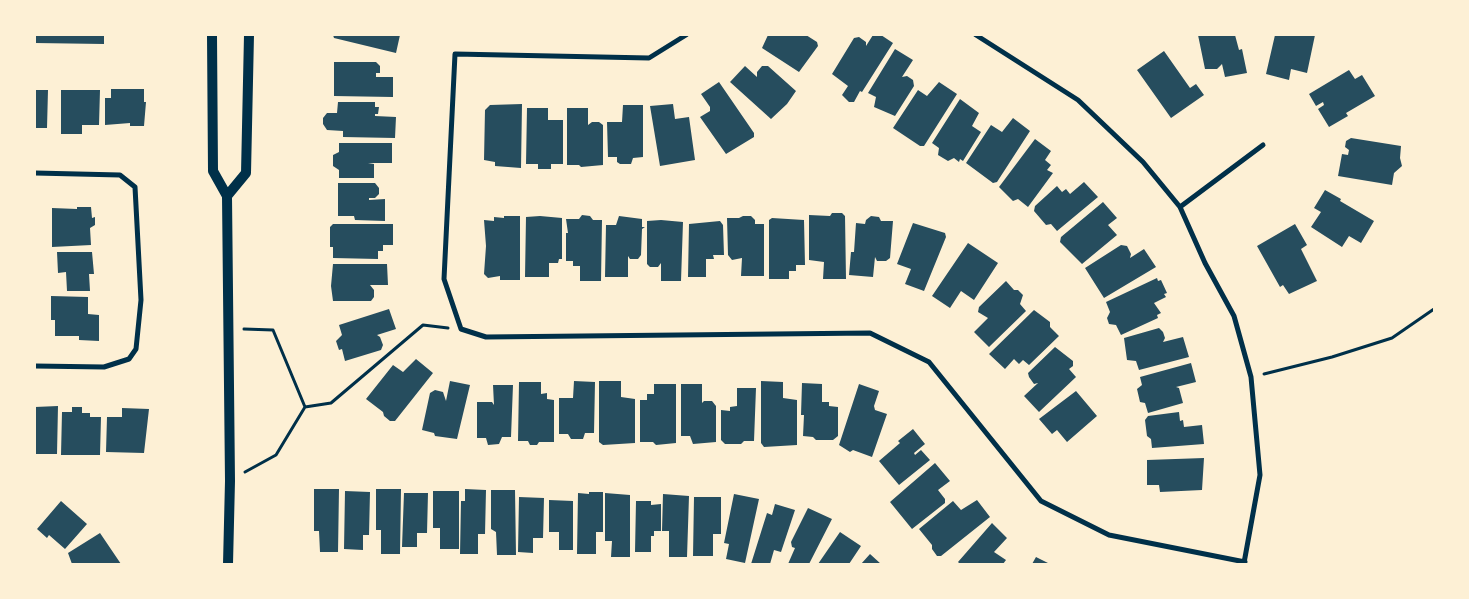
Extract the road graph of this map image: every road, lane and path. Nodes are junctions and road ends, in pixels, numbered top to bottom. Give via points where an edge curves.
1 (212, 35) edge
2 (249, 35) edge
3 (686, 35) edge
4 (976, 35) edge
5 (1263, 145) dead end
6 (35, 173) edge
7 (227, 196) junction
8 (1180, 207) junction
9 (1434, 309) edge
10 (229, 328) junction
11 (461, 330) junction
12 (35, 366) edge
13 (1251, 377) junction
14 (305, 407) junction
15 (230, 481) junction
16 (1244, 563) edge
17 (228, 564) edge

1 - 7 main road via 213,170
2 - 7 main road via 246,173
3 - 11 street via 649,58 455,54 444,279
4 - 8 street via 1078,100 1142,162
5 - 8 street
6 - 12 street via 120,175 135,187 141,300 136,349 129,359 104,367
7 - 10 main road
8 - 13 street via 1234,316
9 - 13 path via 1392,338 1332,358
10 - 14 path via 272,330
10 - 15 main road
11 - 14 path via 423,325 331,403
11 - 16 street via 486,337 870,333 928,362 1041,501 1109,535
13 - 16 street via 1260,475
14 - 15 path via 276,455
15 - 17 main road

